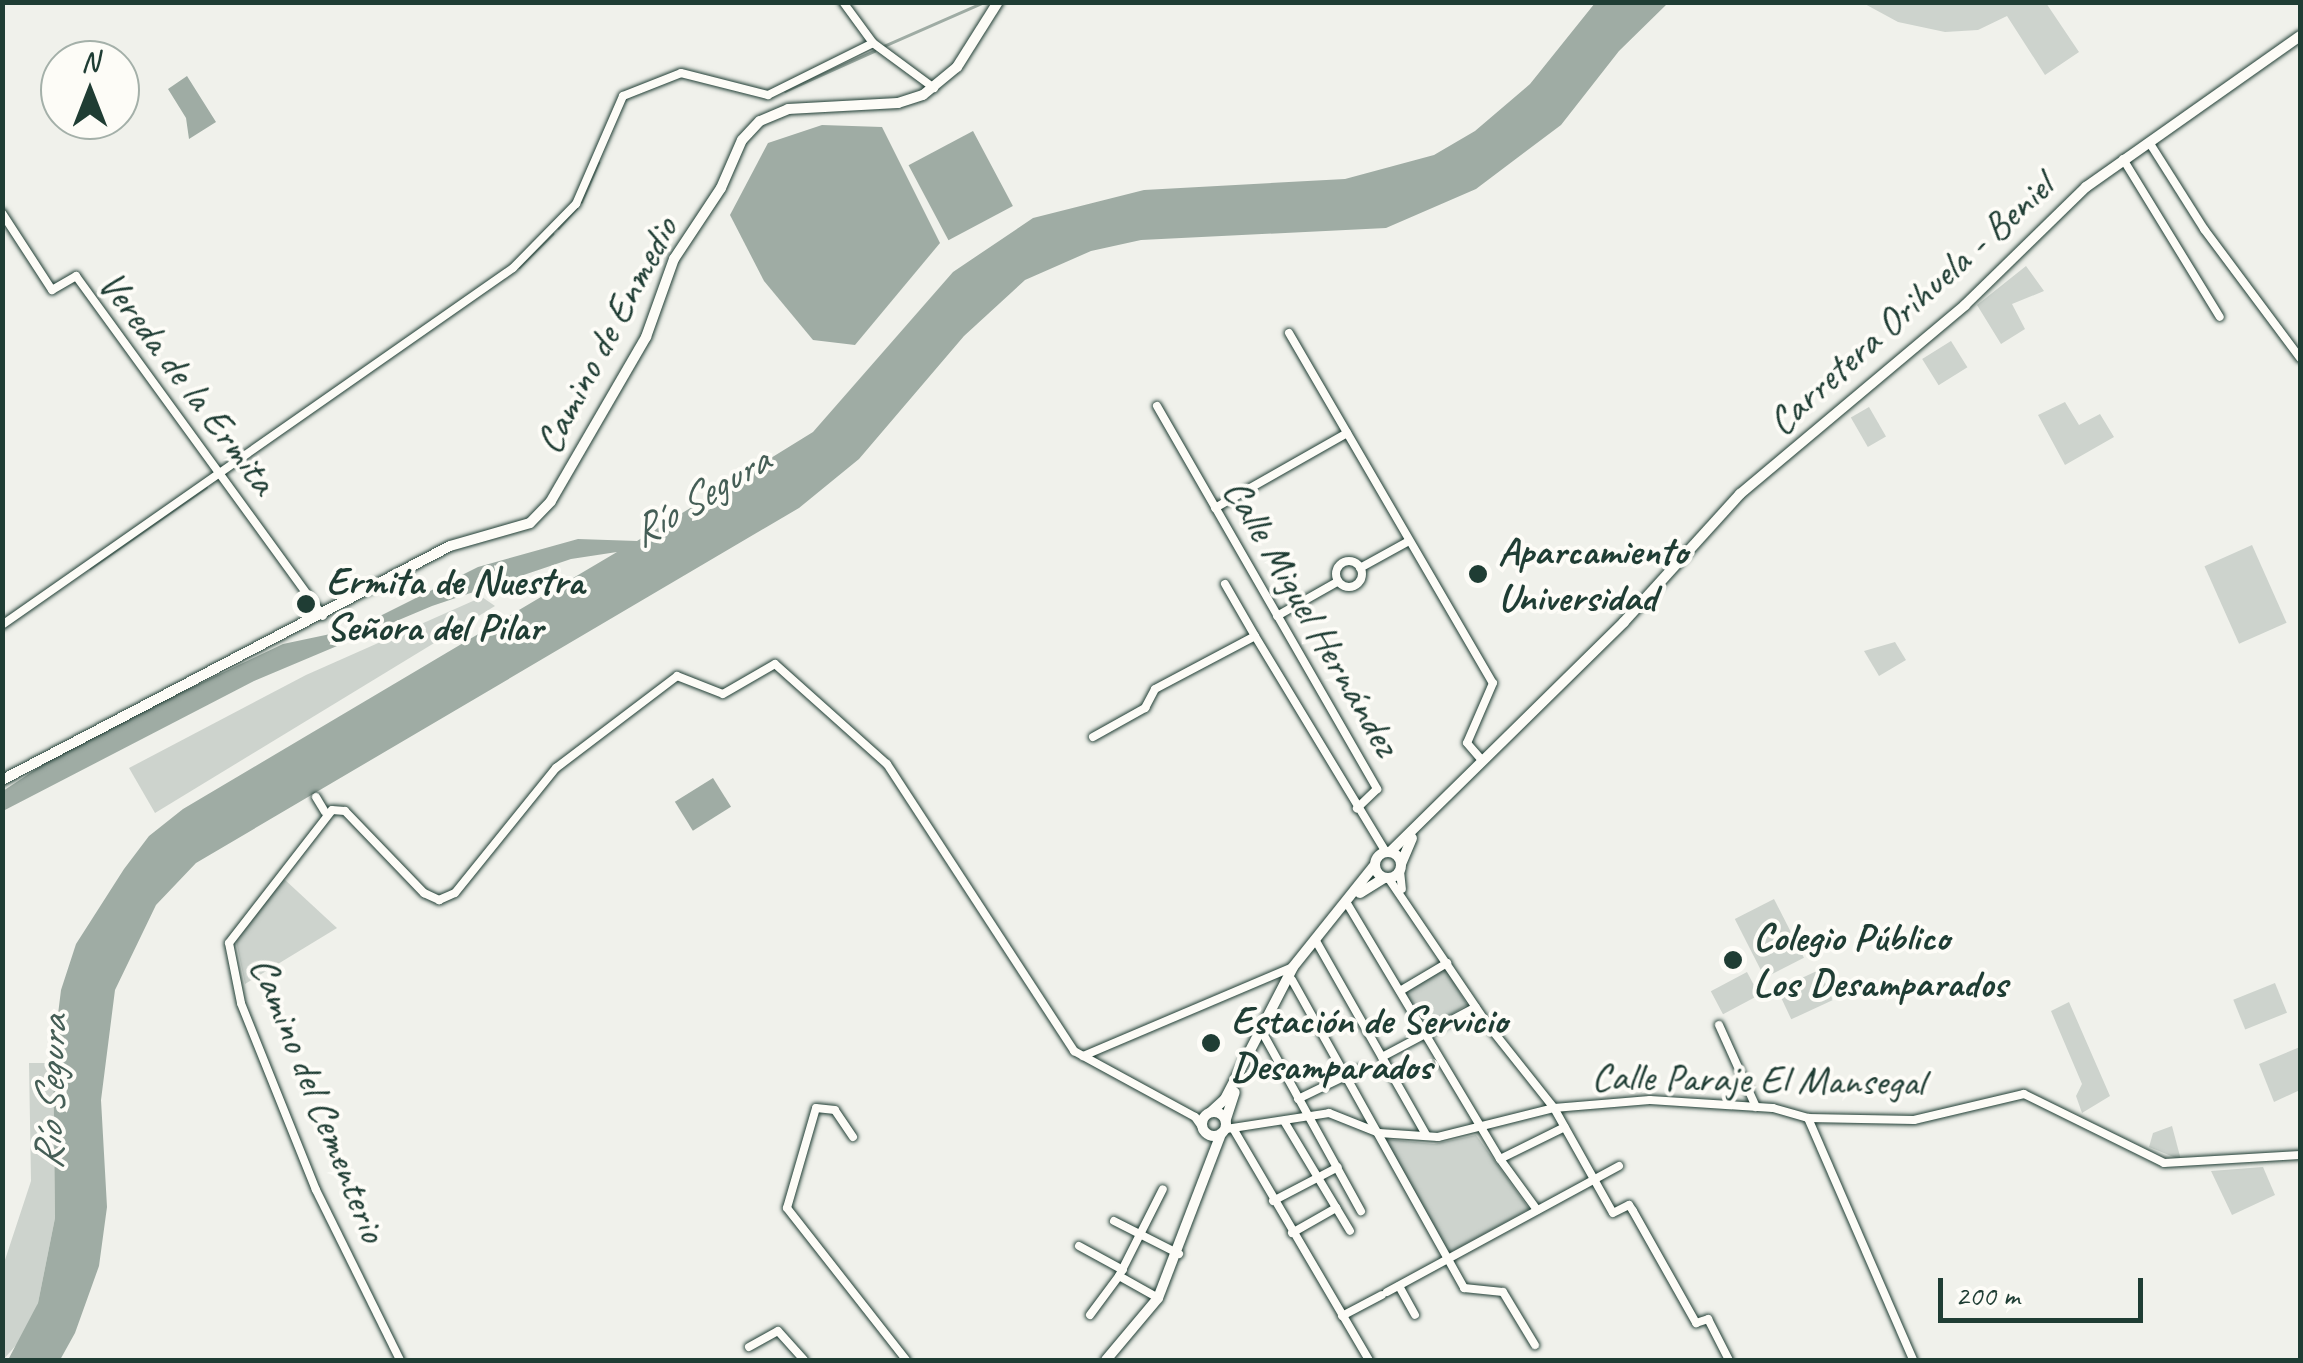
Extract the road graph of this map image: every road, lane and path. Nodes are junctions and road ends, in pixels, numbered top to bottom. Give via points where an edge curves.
1 (842, 2) edge
2 (998, 2) edge
3 (2300, 36) edge
4 (874, 43) junction
5 (934, 88) junction
6 (2149, 142) junction
7 (2123, 159) junction
8 (2, 213) edge
9 (2220, 317) dead end
10 (1289, 333) dead end
11 (2300, 358) edge
12 (1157, 406) dead end
13 (1347, 433) junction
14 (221, 474) junction
15 (1215, 508) junction
16 (1409, 541) junction
17 (1360, 568) junction
18 (1338, 582) junction
19 (1225, 584) dead end
20 (323, 616) junction
21 (1277, 616) junction
22 (2, 625) edge
23 (1255, 636) junction
24 (1590, 654) junction
25 (1093, 737) dead end
26 (1480, 758) junction
27 (2, 780) edge
28 (316, 797) dead end
29 (1357, 808) junction
30 (326, 812) junction
31 (1388, 852) junction
32 (1374, 866) junction
33 (1400, 868) junction
34 (1387, 878) junction
35 (1402, 890) junction
36 (1348, 905) junction
37 (1316, 941) junction
38 (1447, 962) junction
39 (1293, 967) junction
40 (1271, 974) junction
41 (1292, 980) junction
42 (1280, 987) junction
43 (1400, 992) junction
44 (1476, 1008) junction
45 (1719, 1025) dead end
46 (1262, 1030) junction
47 (1426, 1033) junction
48 (1083, 1056) junction
49 (1382, 1057) junction
50 (1360, 1069) dead end
51 (1348, 1075) junction
52 (1298, 1100) junction
53 (1756, 1107) junction
54 (1554, 1108) junction
55 (1210, 1112) junction
56 (1308, 1118) junction
57 (1808, 1118) junction
58 (1284, 1121) junction
59 (1201, 1126) junction
60 (1565, 1127) junction
61 (1226, 1128) junction
62 (1482, 1128) junction
63 (1379, 1133) junction
64 (1427, 1136) junction
65 (853, 1137) dead end
66 (2300, 1155) edge
67 (1500, 1159) junction
68 (1210, 1163) junction
69 (1620, 1166) dead end
70 (1338, 1167) junction
71 (1318, 1178) junction
72 (1593, 1179) junction
73 (1163, 1189) dead end
74 (1274, 1201) junction
75 (1336, 1208) junction
76 (1537, 1210) junction
77 (1362, 1211) dead end
78 (1114, 1221) dead end
79 (1350, 1231) dead end
80 (1292, 1233) junction
81 (1141, 1234) junction
82 (1079, 1246) dead end
83 (1179, 1254) junction
84 (1446, 1260) junction
85 (1121, 1273) junction
86 (1399, 1286) junction
87 (1158, 1298) junction
88 (1090, 1315) dead end
89 (1415, 1315) dead end
90 (1342, 1316) junction
91 (1536, 1345) dead end
92 (749, 1347) dead end
93 (400, 1360) edge
94 (804, 1360) edge
95 (906, 1360) edge
96 (1106, 1360) edge
97 (1369, 1360) edge
98 (1729, 1360) edge
99 (1914, 1360) edge

1 - 4 street
2 - 5 main road via 957,67
3 - 6 main road, Carretera Orihuela - Beniel
4 - 5 street
4 - 14 street via 768,95 681,73 623,96 576,204 514,268
5 - 20 main road, Camino de Enmedio via 907,102 828,102 760,121 742,140 721,188 674,260 646,337 551,501 530,523 450,546
6 - 7 main road, Carretera Orihuela - Beniel
6 - 11 street
7 - 9 street
7 - 24 main road, Carretera Orihuela - Beniel via 1965,305 1740,494
8 - 14 street, Vereda de la Ermita via 52,290 76,276
10 - 13 street
12 - 15 street, Calle Miguel Hernández
13 - 15 street
13 - 16 street
14 - 20 street, Vereda de la Ermita
14 - 22 street
15 - 21 street, Calle Miguel Hernández
16 - 17 street
16 - 26 street via 1496,689 1467,743
17 - 18 street via 1354,587
17 - 18 street via 1342,563
18 - 21 street
19 - 23 street
20 - 27 main road, Camino de Enmedio via 152,697
21 - 29 street, Calle Miguel Hernández via 1376,789
23 - 25 street via 1155,689 1144,708
23 - 29 street
24 - 26 main road, Carretera Orihuela - Beniel
24 - 33 main road, Carretera Orihuela - Beniel via 1414,834
26 - 31 main road, Carretera Orihuela - Beniel
28 - 30 street
29 - 31 street, Calle Miguel Hernández
30 - 48 street via 345,811 424,893 446,898 472,877 556,768 677,676 722,694 774,664 887,764
30 - 93 street, Camino del Cementerio via 234,934 228,956 316,1190
31 - 32 main road, Carretera Orihuela - Beniel
31 - 33 main road
32 - 34 main road
32 - 39 main road
33 - 34 main road
33 - 35 street
34 - 35 street
34 - 36 main road
35 - 38 street
36 - 37 main road
36 - 43 street
37 - 41 main road
37 - 49 street
38 - 43 street
38 - 44 street
39 - 40 street
39 - 42 main road
40 - 42 street
40 - 48 street
41 - 46 main road
41 - 51 street
42 - 55 main road via 1225,1100
43 - 47 street
44 - 47 street
44 - 54 street
45 - 53 street
46 - 52 street
46 - 61 main road
47 - 49 street
47 - 62 street
48 - 59 street
49 - 64 street
50 - 51 street
51 - 52 street
51 - 63 street
52 - 56 street
53 - 54 street, Calle Paraje El Mansegal via 1650,1100
53 - 57 street, Calle Paraje El Mansegal
54 - 60 street
54 - 62 street, Calle Paraje El Mansegal
55 - 59 main road
55 - 61 main road
56 - 58 street, Calle Paraje El Mansegal
56 - 63 street, Calle Paraje El Mansegal via 1335,1114
56 - 70 street
57 - 66 street, Calle Paraje El Mansegal via 1914,1120 2024,1094 2164,1163
57 - 99 street
58 - 61 street, Calle Paraje El Mansegal
58 - 71 street
59 - 61 main road
59 - 68 main road
60 - 67 street
60 - 72 street
61 - 68 main road
61 - 74 street
62 - 64 street, Calle Paraje El Mansegal
62 - 67 street
63 - 64 street, Calle Paraje El Mansegal
63 - 84 street
65 - 95 street via 835,1110 816,1108 787,1208
67 - 76 street
68 - 83 main road
69 - 72 street
70 - 71 street
70 - 77 street
71 - 74 street
71 - 75 street
72 - 76 street
72 - 98 street via 1613,1213 1628,1205 1634,1211 1696,1323 1708,1319
73 - 81 street
74 - 80 street
75 - 79 street
75 - 80 street
76 - 84 street
78 - 81 street
80 - 90 street
81 - 83 street
81 - 85 street
82 - 85 street
83 - 87 main road
84 - 86 street
84 - 91 street via 1464,1288 1503,1292
85 - 87 street
85 - 88 street
86 - 89 street
86 - 90 street
87 - 96 main road
90 - 97 street
92 - 94 street via 778,1331

